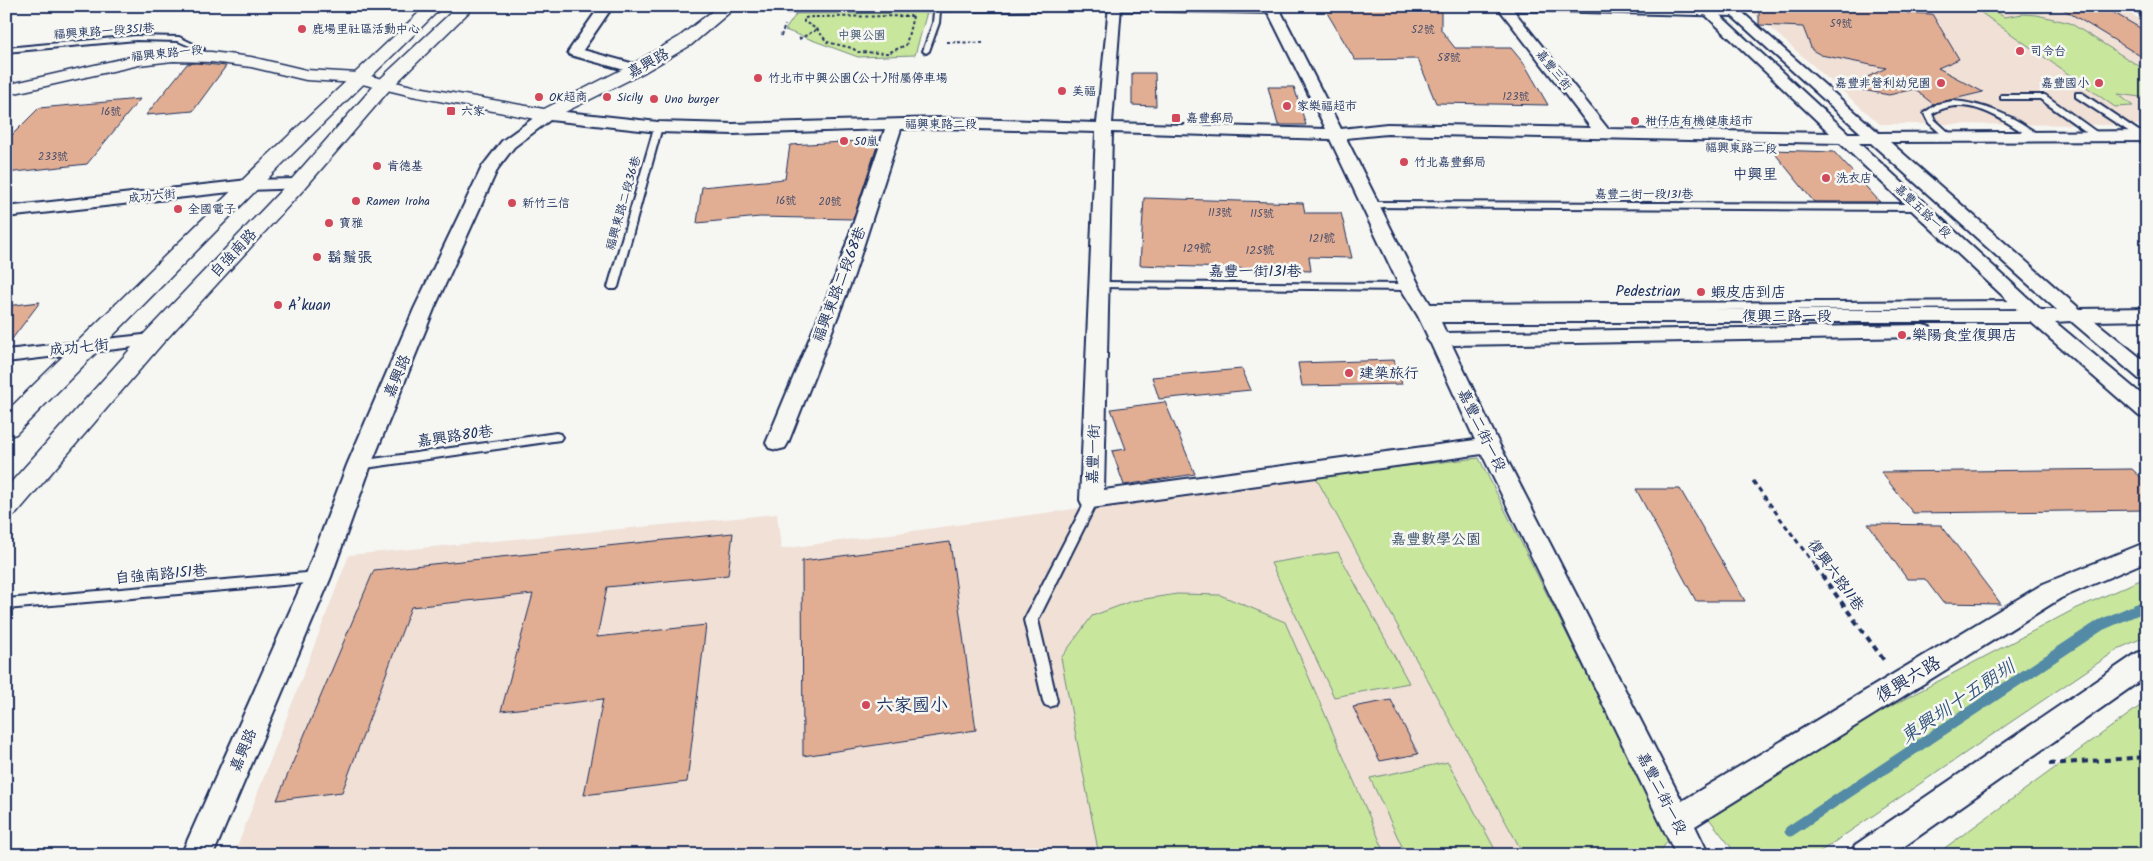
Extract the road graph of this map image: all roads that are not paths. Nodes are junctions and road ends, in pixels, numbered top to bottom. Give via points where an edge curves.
1 (435, 6) edge
2 (467, 6) edge
3 (607, 6) edge
4 (701, 6) edge
5 (2135, 6) edge
6 (728, 7) edge
7 (937, 7) edge
8 (1114, 7) edge
9 (1504, 7) edge
10 (1272, 8) edge
11 (1706, 10) edge
12 (1730, 10) edge
13 (2147, 13) edge
14 (201, 48) junction
15 (6, 50) edge
16 (926, 51) dead end
17 (637, 69) junction
18 (358, 78) junction
19 (6, 84) edge
20 (385, 84) junction
21 (6, 90) edge
22 (2079, 95) dead end
23 (2004, 97) dead end
24 (547, 115) junction
25 (896, 124) junction
26 (658, 127) junction
27 (1104, 127) junction
28 (1336, 134) junction
29 (1604, 134) junction
30 (2098, 136) junction
31 (2036, 137) junction
32 (1874, 138) junction
33 (1951, 138) junction
34 (2145, 140) edge
35 (1849, 144) junction
36 (1888, 150) junction
37 (298, 184) junction
38 (248, 185) junction
39 (1369, 206) junction
40 (1919, 207) junction
41 (6, 212) edge
42 (1100, 285) junction
43 (613, 287) dead end
44 (1410, 287) junction
45 (2030, 310) junction
46 (1425, 312) junction
47 (2147, 314) edge
48 (2083, 321) junction
49 (2147, 327) edge
50 (2053, 329) junction
51 (1437, 339) junction
52 (152, 340) junction
53 (89, 346) junction
54 (6, 356) edge
55 (2147, 374) edge
56 (2147, 411) edge
57 (6, 428) edge
58 (556, 437) dead end
59 (778, 443) dead end
60 (1489, 446) junction
61 (359, 465) junction
62 (1092, 500) junction
63 (6, 506) edge
64 (2147, 550) edge
65 (318, 577) junction
66 (6, 604) edge
67 (2147, 661) edge
68 (1050, 701) dead end
69 (1676, 821) junction
70 (197, 855) edge
71 (1693, 855) edge
72 (1866, 855) edge

1 - 18 main road
2 - 20 main road, 自強南路
3 - 17 street via 576,52
4 - 6 lane
5 - 13 street
6 - 7 lane
6 - 17 main road, 嘉興路 via 685,41
7 - 8 lane
7 - 16 lane via 936,22
8 - 10 lane
8 - 27 street, 嘉豐一街
9 - 11 lane
9 - 29 street, 嘉豐三街
10 - 28 street, 嘉豐二街一段
11 - 12 lane
11 - 35 street, 嘉豐五路一段
12 - 32 street, 嘉豐五路一段
14 - 15 lane, 福興東路一段351巷 via 179,40 136,38
14 - 18 main road, 福興東路一段 via 266,54 329,67
14 - 19 main road, 福興東路一段 via 116,58
17 - 24 main road, 嘉興路
18 - 20 main road, 福興東路一段
18 - 21 main road, 福興東路一段 via 306,75 251,62 210,57 173,56 139,60
18 - 38 main road
20 - 24 main road, 福興東路一段
20 - 37 main road, 自強南路
22 - 34 lane
23 - 30 lane via 2042,97
24 - 26 street, 福興東路二段
24 - 61 street, 嘉興路 via 508,144 490,167 424,309
25 - 26 street, 福興東路二段 via 733,129
25 - 27 street, 福興東路二段
25 - 59 street, 福興東路二段68巷 via 845,275
26 - 43 lane, 福興東路二段36巷
27 - 28 street, 福興東路二段
27 - 42 street, 嘉豐一街
28 - 29 street, 福興東路二段 via 1387,129
28 - 35 street, 福興東路二段 via 1391,144
28 - 39 street, 嘉豐二街一段
29 - 35 street, 福興東路二段
30 - 31 street, 福興東路二段
30 - 34 street, 福興東路二段
31 - 33 street, 福興東路二段
31 - 33 lane via 2008,118 1976,106 1952,103 1935,106 1928,113
32 - 33 street, 福興東路二段
32 - 35 street, 福興東路二段
32 - 36 street, 嘉豐五路一段
34 - 36 street, 福興東路二段
35 - 36 street, 福興東路二段
35 - 40 street, 嘉豐五路一段
36 - 48 street, 嘉豐五路一段
37 - 38 street, 成功六街
37 - 52 main road, 自強南路
38 - 41 street, 成功六街
38 - 53 main road
39 - 40 lane, 嘉豐二街一段131巷
39 - 44 street, 嘉豐二街一段
40 - 45 street, 嘉豐五路一段
42 - 44 lane, 嘉豐一街131巷
42 - 62 street, 嘉豐一街
44 - 46 street, 嘉豐二街一段
45 - 46 street, 復興三路一段
45 - 48 street, 復興三路一段
45 - 50 street, 嘉豐五路一段
46 - 51 street, 嘉豐二街一段
47 - 48 street, 復興三路一段
48 - 49 street, 復興三路一段
48 - 50 street, 復興三路一段
48 - 55 street, 嘉豐五路一段
50 - 51 street, 復興三路一段
50 - 56 street, 嘉豐五路一段
51 - 60 street, 嘉豐二街一段
52 - 53 street, 成功七街
52 - 63 main road, 自強南路
53 - 54 street, 成功七街
53 - 57 main road
58 - 61 lane, 嘉興路80巷
60 - 62 street, 嘉豐一街
60 - 69 street, 嘉豐二街一段
61 - 65 street, 嘉興路
62 - 68 lane via 1031,620
64 - 69 street, 復興六路 via 2052,591
65 - 66 lane, 自強南路151巷
65 - 70 street, 嘉興路
67 - 72 street
69 - 71 street, 嘉豐二街一段

